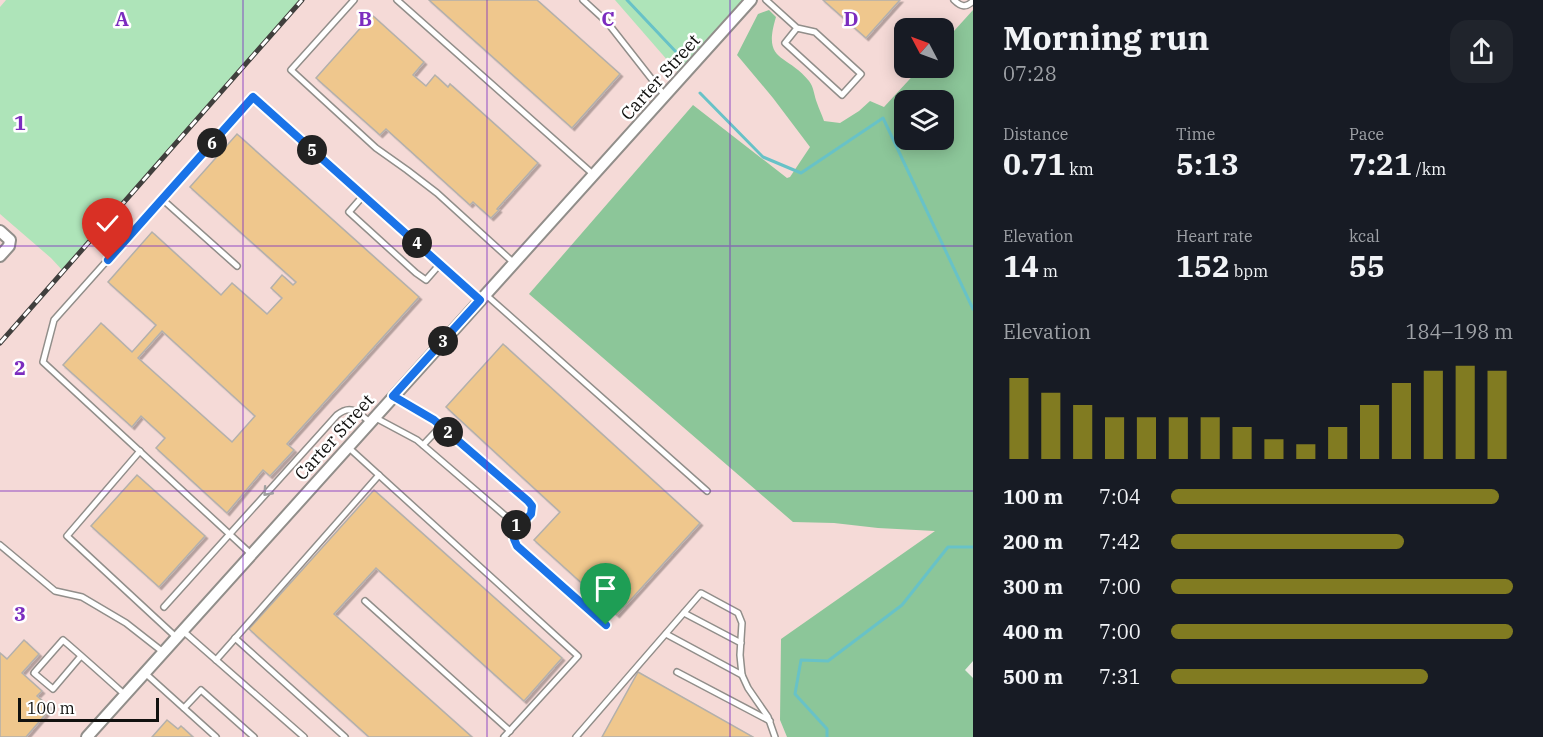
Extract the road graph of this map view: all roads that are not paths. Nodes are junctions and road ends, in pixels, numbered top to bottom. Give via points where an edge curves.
1 (354, 0) edge
2 (397, 0) edge
3 (583, 0) edge
4 (751, 0) edge
5 (766, 0) edge
6 (954, 0) edge
7 (973, 1) edge
8 (797, 28) junction
9 (665, 96) junction
10 (594, 175) junction
11 (363, 196) junction
12 (162, 199) junction
13 (0, 231) edge
14 (0, 256) edge
15 (514, 263) junction
16 (440, 264) junction
17 (237, 266) dead end
18 (483, 297) junction
19 (393, 396) junction
20 (372, 420) junction
21 (441, 426) junction
22 (423, 445) junction
23 (348, 447) junction
24 (140, 451) junction
25 (379, 475) junction
26 (707, 491) dead end
27 (517, 524) junction
28 (229, 534) junction
29 (0, 545) edge
30 (251, 554) junction
31 (365, 601) dead end
32 (164, 607) dead end
33 (684, 613) junction
34 (606, 625) dead end
35 (179, 634) junction
36 (666, 634) junction
37 (235, 638) junction
38 (741, 643) junction
39 (163, 652) junction
40 (81, 656) junction
41 (216, 660) junction
42 (144, 672) junction
43 (677, 672) dead end
44 (742, 675) junction
45 (124, 694) junction
46 (184, 708) junction
47 (770, 721) junction
48 (510, 731) junction
49 (87, 737) edge
50 (216, 737) edge
51 (254, 737) edge
52 (304, 737) edge
53 (345, 737) edge
54 (504, 737) edge
55 (576, 737) edge
56 (775, 737) edge

1 - 15 lane via 291,70 376,148 437,193
2 - 10 lane
3 - 9 lane via 608,22
4 - 9 street, Carter Street
5 - 8 lane
6 - 7 lane via 965,6
8 - 8 lane via 785,43 842,95 861,74 815,32
9 - 10 street, Carter Street
10 - 15 street, Carter Street
11 - 12 lane via 253,97
11 - 16 lane
11 - 16 lane via 349,212 416,273 426,280
12 - 17 lane
12 - 24 lane via 54,320 44,362
13 - 14 street via 10,240
15 - 18 street, Carter Street
16 - 18 lane
18 - 19 street, Carter Street
18 - 26 lane
19 - 20 street, Carter Street
19 - 21 lane
20 - 22 lane
20 - 23 street, Carter Street
20 -> 28 lane via 350,409 336,415
21 - 22 lane
21 - 27 lane via 532,506 531,514 521,525
22 - 27 lane
23 - 25 lane
23 - 30 street, Carter Street
24 - 28 lane
24 - 35 lane via 67,536
25 - 37 lane
25 - 48 lane via 578,656
27 - 34 lane via 517,546
28 - 30 lane
28 - 32 lane
29 - 39 lane via 55,591 82,597 126,623
30 - 35 street, Carter Street
31 - 48 lane
33 - 36 lane
33 - 38 lane
33 - 38 lane via 701,593 738,613
35 - 39 street, Carter Street
35 - 41 lane
36 - 44 lane
36 - 55 lane
37 - 41 lane
37 - 53 lane
38 - 44 lane
39 - 42 street, Carter Street
40 - 40 lane via 63,640 34,673 52,689
40 - 45 lane
41 - 52 lane
42 - 45 street, Carter Street
42 - 46 lane
43 - 47 lane
44 - 47 lane
45 - 49 street, Carter Street
46 - 50 lane
46 - 51 lane via 201,690
47 - 56 lane
48 - 54 lane

